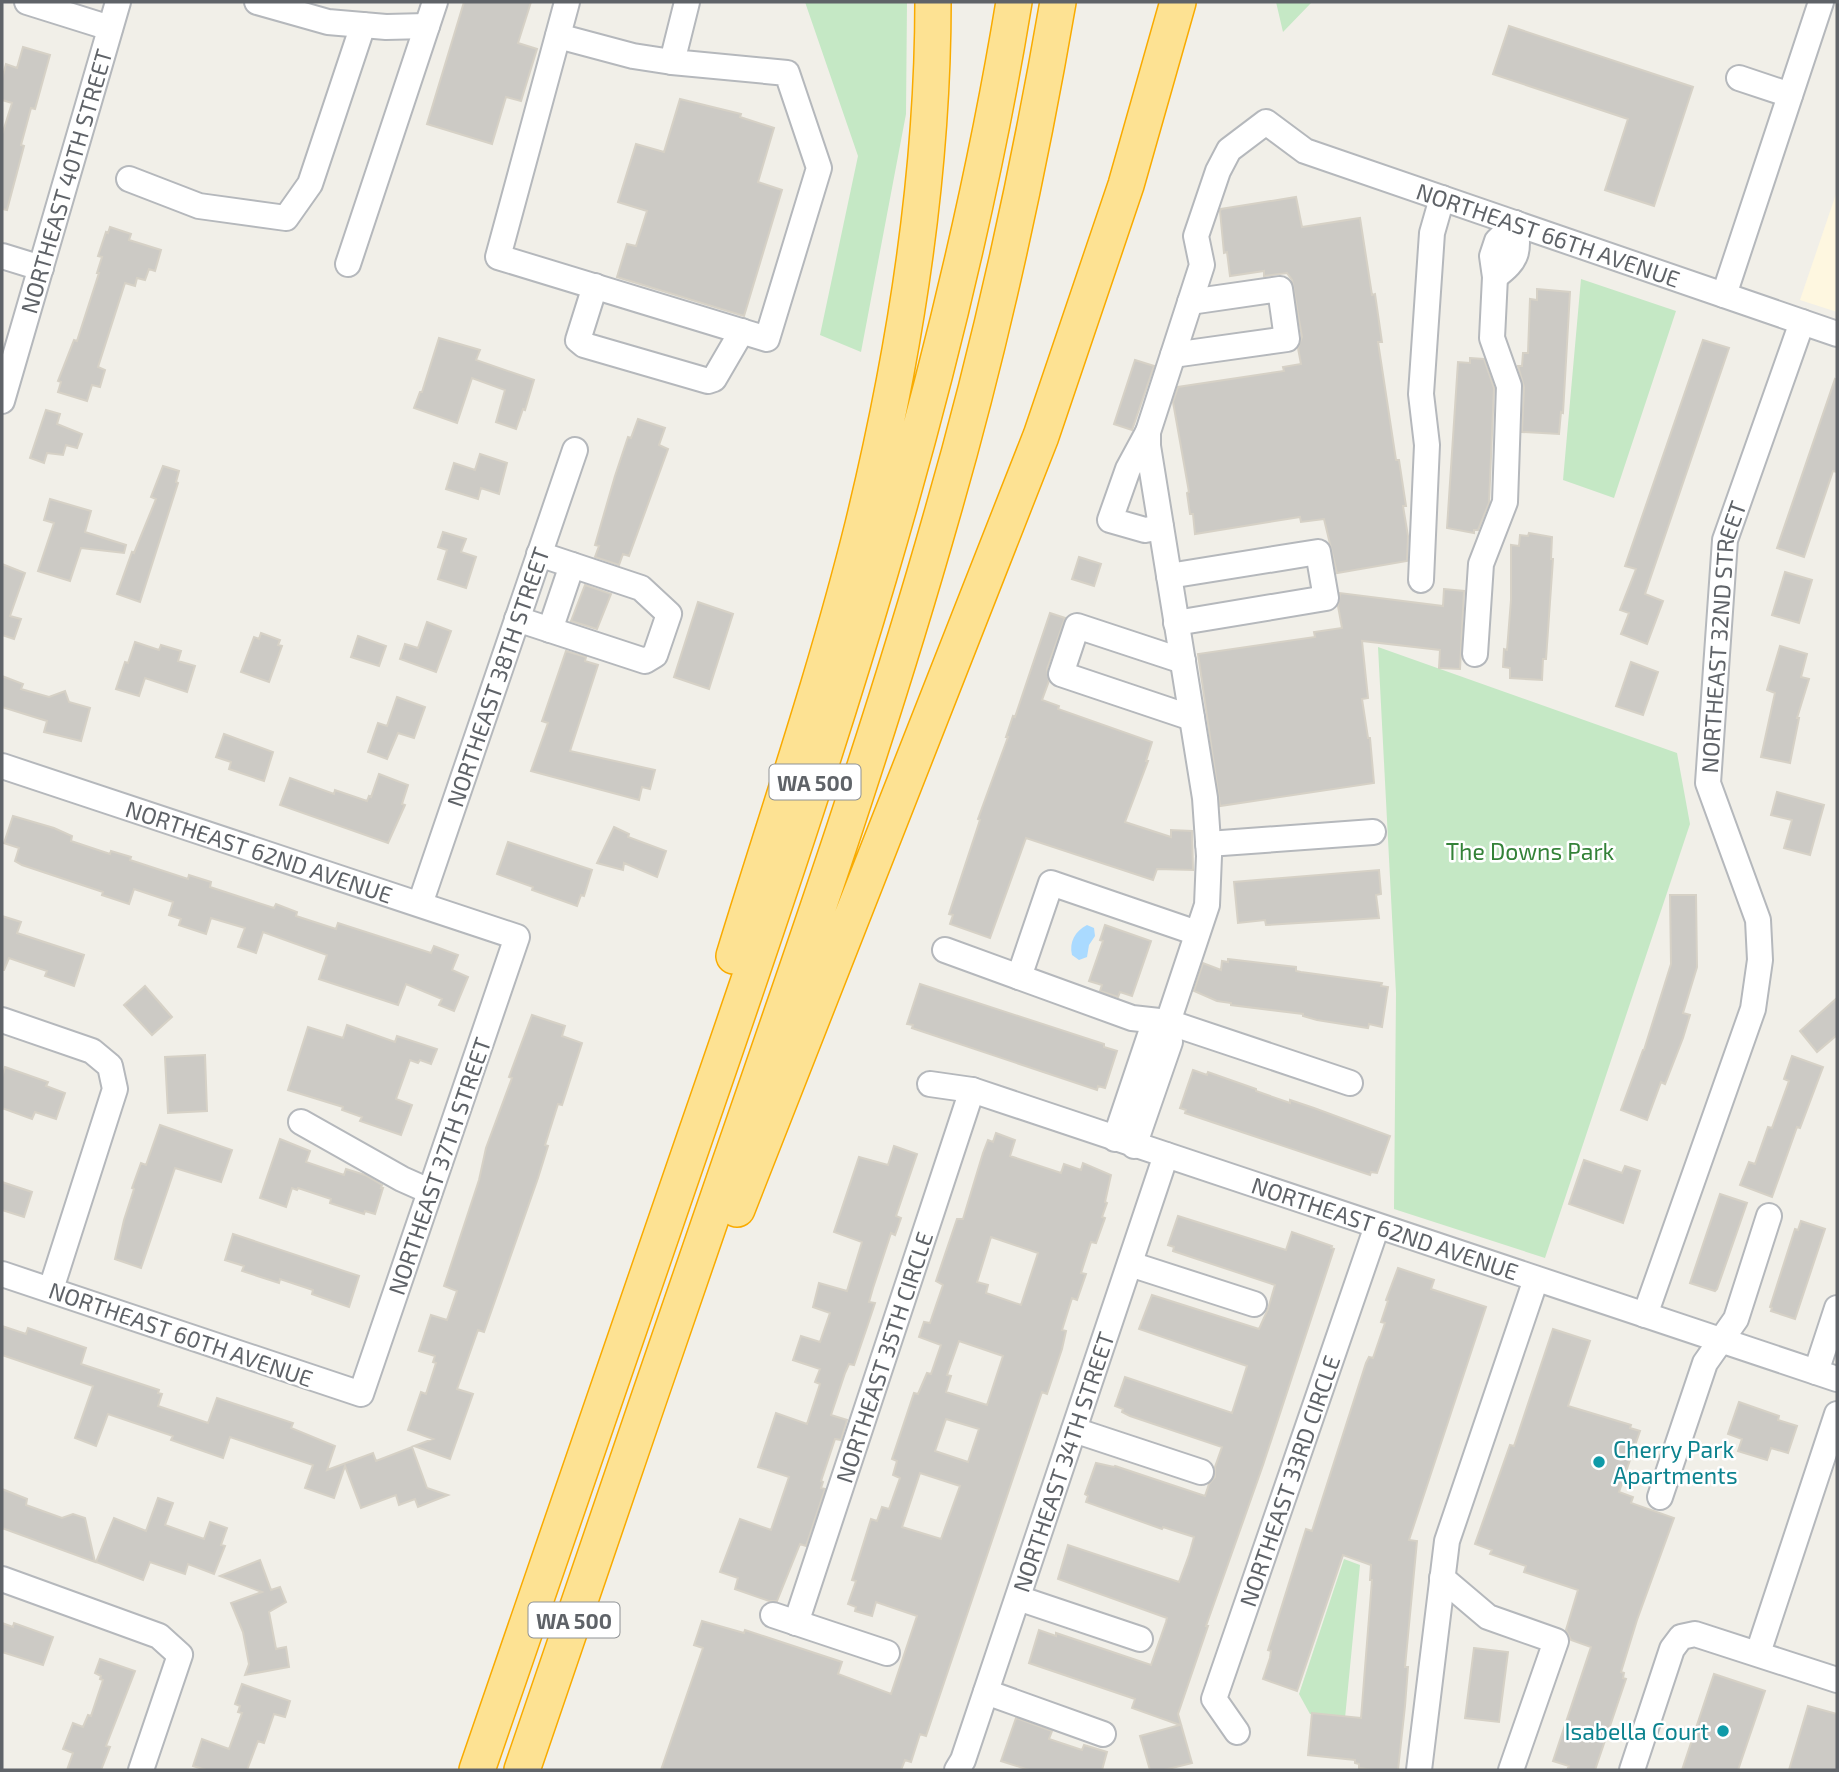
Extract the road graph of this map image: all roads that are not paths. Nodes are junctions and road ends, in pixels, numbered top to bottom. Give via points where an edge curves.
1 (27, 2) edge
2 (118, 2) edge
3 (257, 2) edge
4 (435, 2) edge
5 (567, 2) edge
6 (687, 2) edge
7 (933, 2) edge
8 (1014, 2) edge
9 (1058, 2) edge
10 (1178, 2) edge
11 (1821, 2) edge
12 (363, 25) junction
13 (427, 26) junction
14 (110, 28) junction
15 (558, 36) junction
16 (672, 62) junction
17 (1739, 78) dead end
18 (1790, 95) junction
19 (129, 179) dead end
20 (1442, 198) junction
21 (1515, 223) junction
22 (2, 256) edge
23 (348, 264) dead end
24 (41, 268) junction
25 (595, 286) junction
26 (1724, 295) junction
27 (1190, 302) junction
28 (1802, 322) junction
29 (742, 331) junction
30 (1837, 334) edge
31 (1173, 355) junction
32 (2, 401) edge
33 (1148, 432) junction
34 (575, 450) dead end
35 (1161, 527) junction
36 (539, 554) junction
37 (572, 565) junction
38 (1169, 576) junction
39 (1421, 580) dead end
40 (517, 618) junction
41 (1177, 623) junction
42 (550, 629) junction
43 (1475, 654) dead end
44 (1183, 661) junction
45 (1192, 718) junction
46 (2, 766) edge
47 (1373, 832) dead end
48 (1208, 844) junction
49 (420, 904) junction
50 (1197, 933) junction
51 (517, 937) joint
52 (945, 950) dead end
53 (1019, 977) junction
54 (2, 1020) edge
55 (1168, 1022) junction
56 (1350, 1083) dead end
57 (930, 1084) dead end
58 (972, 1090) junction
59 (301, 1122) dead end
60 (1124, 1142) junction
61 (1166, 1155) junction
62 (429, 1191) junction
63 (1769, 1216) dead end
64 (1377, 1226) junction
65 (1130, 1264) junction
66 (2, 1274) edge
67 (1536, 1279) junction
68 (51, 1289) junction
69 (1254, 1304) dead end
70 (1837, 1308) edge
71 (1645, 1315) junction
72 (1721, 1340) junction
73 (1827, 1376) edge
74 (361, 1394) joint
75 (1837, 1414) edge
76 (1074, 1430) junction
77 (625, 1469) junction
78 (1201, 1472) dead end
79 (1660, 1497) dead end
80 (553, 1545) junction
81 (1442, 1578) junction
82 (2, 1579) edge
83 (1018, 1598) junction
84 (773, 1615) dead end
85 (796, 1623) junction
86 (1140, 1639) dead end
87 (887, 1653) dead end
88 (1758, 1653) junction
89 (1837, 1680) edge
90 (986, 1692) junction
91 (1237, 1732) dead end
92 (1104, 1734) dead end
93 (141, 1770) edge
94 (477, 1770) edge
95 (522, 1770) edge
96 (957, 1770) edge
97 (1419, 1770) edge
98 (1511, 1770) edge
99 (1632, 1770) edge

1 - 14 street
2 - 14 street, NORTHEAST 40TH STREET
3 - 12 street via 328,22
4 - 13 street
5 - 15 street
6 - 16 street
7 - 80 highway via 929,141 916,255 862,527
8 - 80 highway, WA 500 via 956,292 871,610 770,920
9 - 77 highway, WA 500 via 1003,276 939,527 875,735
10 - 77 highway via 1126,186 1041,436 714,1269
11 - 18 street
12 - 13 street
12 - 19 street via 310,184 286,218 199,206
13 - 23 street
14 - 24 street, NORTHEAST 40TH STREET
15 - 16 street
15 - 25 street via 498,257
16 - 29 street via 787,73 819,168 768,339
17 - 18 street
18 - 26 street
20 - 21 street, NORTHEAST 66TH AVENUE
20 - 27 street, NORTHEAST 66TH AVENUE via 1305,151 1266,122 1229,150 1218,170 1196,236 1202,265
20 - 39 street via 1432,233 1421,394 1427,444
21 - 26 street, NORTHEAST 66TH AVENUE
21 - 43 street via 1497,241 1492,256 1492,338 1509,386 1505,502 1481,564
22 - 24 street
24 - 32 street, NORTHEAST 40TH STREET
25 - 29 street
25 - 29 street via 579,343 708,381 714,379
26 - 28 street, NORTHEAST 66TH AVENUE
27 - 31 street
27 - 31 street via 1280,289 1287,339
28 - 30 street, NORTHEAST 66TH AVENUE
28 - 71 street, NORTHEAST 32ND STREET via 1725,540 1708,783 1758,920 1760,960 1753,1009
31 - 33 street
33 - 35 street
33 - 35 street via 1128,469 1110,520 1145,530
34 - 36 street, NORTHEAST 38TH STREET
35 - 38 street
36 - 37 street
36 - 40 street, NORTHEAST 38TH STREET
37 - 42 street
37 - 42 street via 641,588 669,614 655,655 645,661
38 - 41 street
38 - 41 street via 1318,552 1326,598
40 - 42 street
40 - 49 street, NORTHEAST 38TH STREET
41 - 44 street
44 - 45 street
44 - 45 street via 1077,626 1061,674
45 - 48 street
46 - 49 street, NORTHEAST 62ND AVENUE
47 - 48 street
48 - 50 street via 1207,905
49 - 51 street, NORTHEAST 62ND AVENUE
50 - 53 street via 1051,883
50 - 55 street
51 - 62 street, NORTHEAST 37TH STREET
52 - 53 street
53 - 55 street via 1132,1018
54 - 68 street via 92,1051 110,1066 116,1090
55 - 56 street
55 - 60 street via 1170,1042
57 - 58 street, NORTHEAST 62ND AVENUE
58 - 60 street, NORTHEAST 62ND AVENUE
58 - 85 street, NORTHEAST 35TH CIRCLE
59 - 62 street
60 - 61 street, NORTHEAST 62ND AVENUE
61 - 64 street, NORTHEAST 62ND AVENUE
61 - 65 street, NORTHEAST 34TH STREET
62 - 74 street, NORTHEAST 37TH STREET
63 - 72 street via 1737,1319
64 - 67 street, NORTHEAST 62ND AVENUE
64 - 91 street, NORTHEAST 33RD CIRCLE via 1214,1699
65 - 69 street
65 - 76 street, NORTHEAST 34TH STREET
66 - 68 street, NORTHEAST 60TH AVENUE
67 - 71 street, NORTHEAST 62ND AVENUE
67 - 81 street via 1447,1541
68 - 74 street, NORTHEAST 60TH AVENUE
70 - 73 street
71 - 72 street, NORTHEAST 62ND AVENUE
72 - 73 street, NORTHEAST 62ND AVENUE
72 - 79 street via 1704,1363
75 - 88 street
76 - 78 street
76 - 83 street, NORTHEAST 34TH STREET
77 - 95 highway, WA 500
80 - 94 highway, WA 500
81 - 97 street
81 - 98 street via 1488,1617 1556,1641
82 - 93 street via 159,1636 180,1655
83 - 86 street
83 - 90 street, NORTHEAST 34TH STREET
84 - 85 street
85 - 87 street
88 - 89 street
88 - 99 street via 1695,1634 1675,1642
90 - 92 street
90 - 96 street, NORTHEAST 34TH STREET

